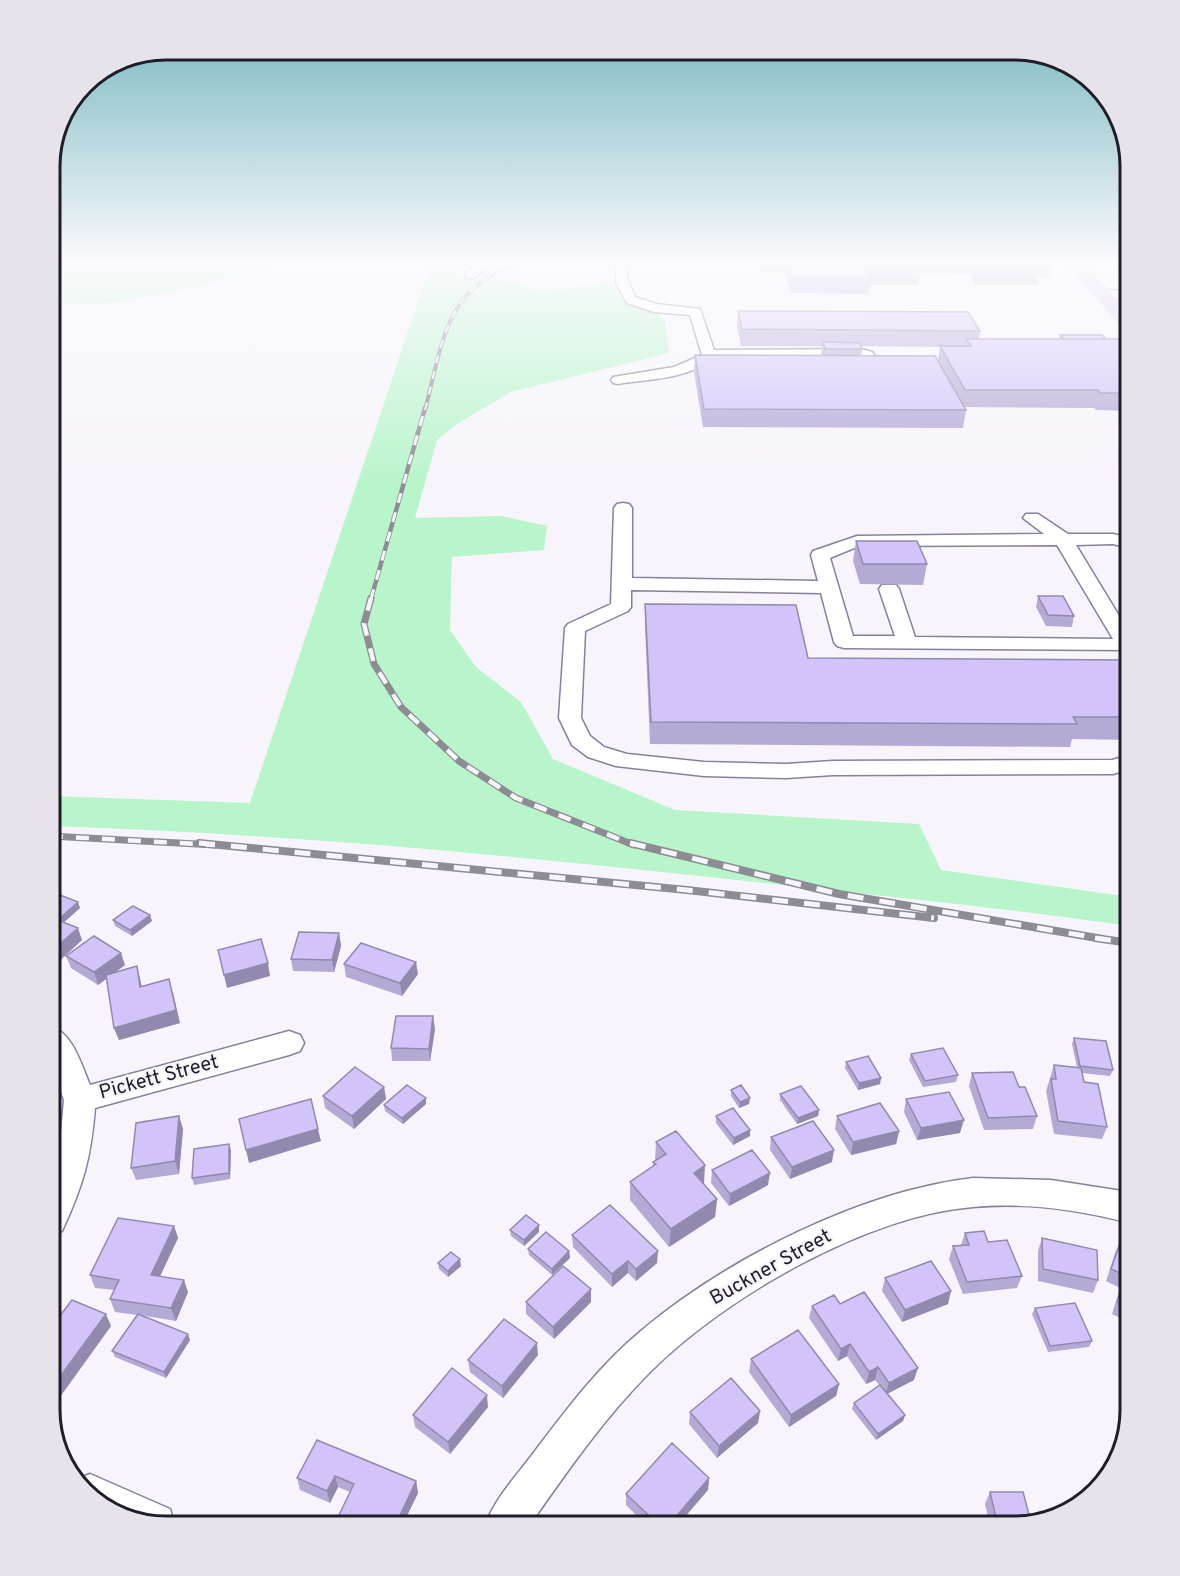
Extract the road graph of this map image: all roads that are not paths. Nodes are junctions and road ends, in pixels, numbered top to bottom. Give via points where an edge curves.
1 (703, 337) edge
2 (708, 354) junction
3 (878, 360) edge
4 (618, 380) dead end
5 (623, 508) dead end
6 (1032, 518) dead end
7 (1120, 541) edge
8 (1066, 544) junction
9 (1120, 547) edge
10 (622, 584) junction
11 (829, 587) junction
12 (889, 589) dead end
13 (1120, 632) edge
14 (907, 643) junction
15 (1120, 647) edge
16 (1120, 765) edge
17 (289, 1043) dead end
18 (60, 1052) edge
19 (80, 1100) junction
20 (60, 1198) edge
21 (1120, 1206) edge
22 (514, 1516) edge

1 - 2 street
2 - 3 street via 861,354
2 - 4 street via 699,363 682,369
5 - 10 street
6 - 8 street
7 - 8 street
8 - 9 street
8 - 11 street via 857,541 820,555
8 - 13 street
10 - 11 street
10 - 16 street via 621,607 575,628 570,718 580,740 596,752 662,766 786,771
11 - 14 street via 844,642
12 - 14 street
14 - 15 street
17 - 19 street, Pickett Street
18 - 19 street
19 - 20 street, Pickett Street via 76,1143
21 - 22 street, Buckner Street via 1037,1193 960,1194 888,1211 821,1239 723,1291 669,1330 615,1380

